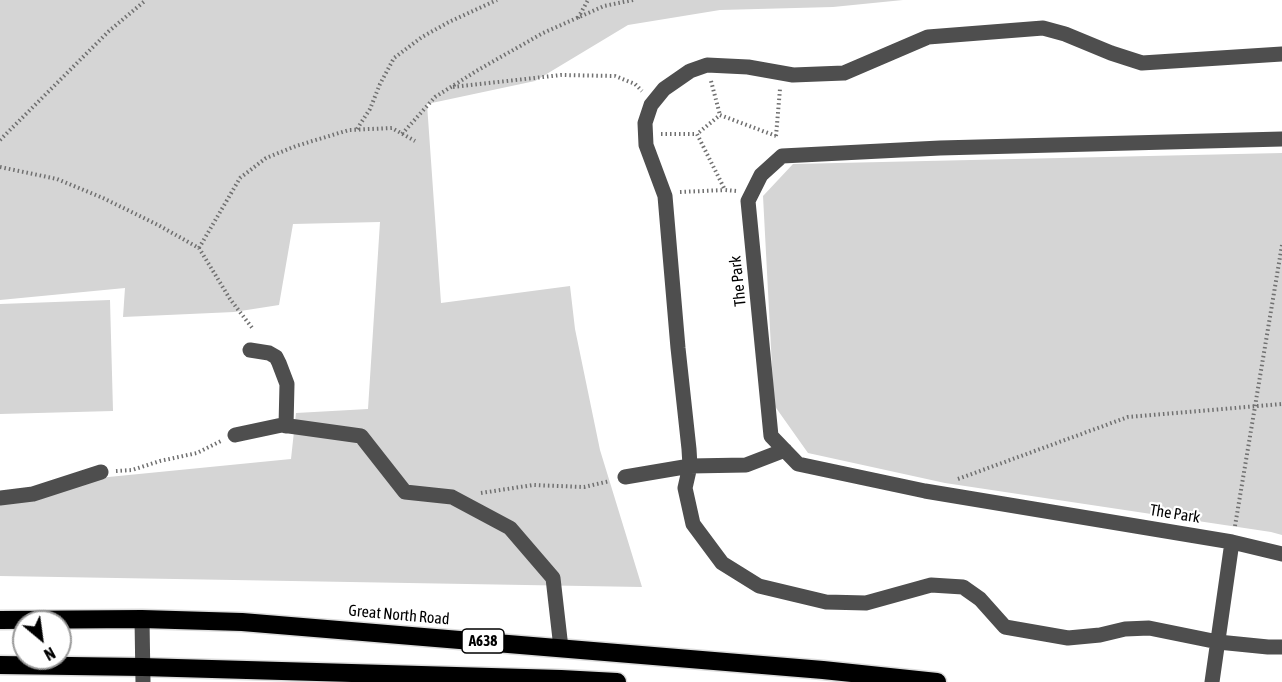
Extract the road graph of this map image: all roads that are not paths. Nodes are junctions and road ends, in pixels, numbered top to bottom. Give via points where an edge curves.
1 (1282, 54) edge
2 (1282, 139) edge
3 (250, 350) dead end
4 (286, 426) junction
5 (235, 435) road end
6 (785, 450) junction
7 (690, 466) junction
8 (101, 472) road end
9 (625, 477) road end
10 (0, 498) edge
11 (1232, 542) junction
12 (1282, 554) edge
13 (142, 619) junction
14 (0, 620) edge
15 (1218, 642) junction
16 (1282, 647) edge
17 (561, 648) junction
18 (0, 665) edge
19 (142, 675) edge
20 (617, 682) edge
21 (937, 682) edge
22 (1212, 682) edge

1 - 7 street via 1142,63 1042,28 928,37 844,73 793,75 707,65 690,71 664,89 651,105 645,134 665,195
2 - 6 street, The Park via 782,156 761,175 748,201 771,436
3 - 4 street via 269,353 279,363 287,384
4 - 5 street
4 - 17 street via 361,436 405,492 452,497 510,528 553,578
6 - 7 street via 746,465
6 - 11 street, The Park via 798,464 925,491
7 - 9 street
7 - 15 street via 685,488 693,524 722,563 759,586 826,602 866,603 931,585 963,587 980,599 1005,627 1068,638 1149,628
8 - 10 street via 33,494
11 - 12 street, The Park
11 - 15 street
13 - 14 highway, Great North Road / A638
13 - 17 highway, Great North Road / A638 via 242,622
13 - 19 street
15 - 16 street
15 - 22 street
17 - 21 highway, Great North Road / A638
18 - 19 highway, A638
19 - 20 highway, A638

